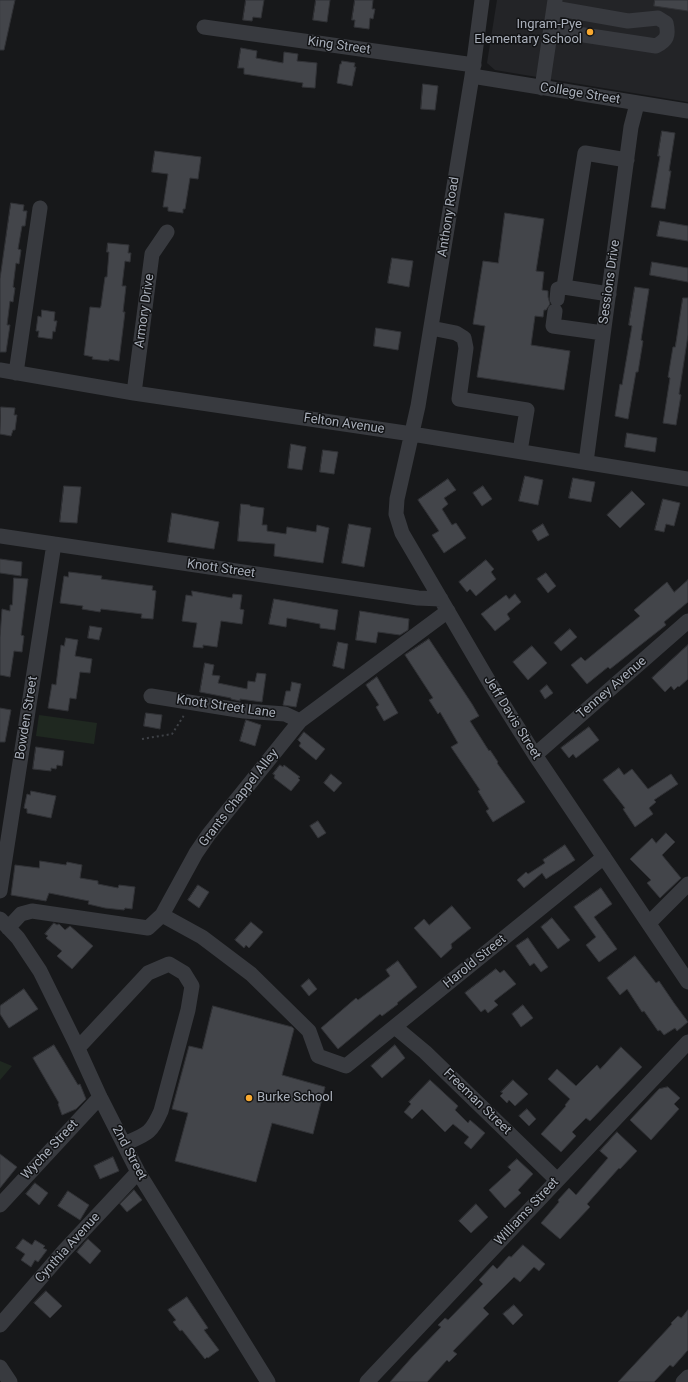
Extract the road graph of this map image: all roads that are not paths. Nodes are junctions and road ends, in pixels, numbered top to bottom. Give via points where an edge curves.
1 (482, 0) edge
2 (554, 4) edge
3 (204, 27) dead end
4 (550, 30) junction
5 (473, 70) junction
6 (542, 88) junction
7 (637, 104) junction
8 (688, 112) edge
9 (627, 160) junction
10 (40, 208) dead end
11 (167, 232) dead end
12 (608, 294) junction
13 (558, 299) junction
14 (431, 328) junction
15 (603, 333) junction
16 (0, 370) edge
17 (16, 373) junction
18 (134, 393) junction
19 (412, 434) junction
20 (520, 451) junction
21 (586, 462) junction
22 (688, 479) edge
23 (0, 536) edge
24 (54, 544) junction
25 (445, 605) junction
26 (688, 621) edge
27 (151, 696) dead end
28 (300, 721) junction
29 (535, 755) junction
30 (604, 858) junction
31 (688, 884) edge
32 (0, 891) edge
33 (162, 915) junction
34 (4, 923) edge
35 (649, 923) junction
36 (688, 982) edge
37 (395, 1026) junction
38 (688, 1042) edge
39 (78, 1048) junction
40 (100, 1096) junction
41 (124, 1144) junction
42 (138, 1172) junction
43 (556, 1180) junction
44 (0, 1205) edge
45 (0, 1325) edge
46 (0, 1367) edge
47 (688, 1376) edge
48 (262, 1379) edge
49 (10, 1382) edge
50 (367, 1382) edge
51 (683, 1382) edge

1 - 5 street, Anthony Road
2 - 4 street
2 - 4 street via 628,21 658,18 666,23 668,32 665,41 656,46
3 - 5 street, King Street
4 - 6 street
5 - 6 street, College Street
5 - 14 street, Anthony Road
6 - 7 street, College Street
7 - 8 street, College Street
7 - 9 street, Sessions Drive
9 - 12 street, Sessions Drive
9 - 13 street via 585,154
10 - 17 street
11 - 18 street, Armory Drive via 152,254
12 - 13 street
12 - 15 street, Sessions Drive
13 - 15 street via 552,326
14 - 19 street, Anthony Road
14 - 20 street via 456,333 464,338 466,348 459,399 526,410
15 - 21 street, Sessions Drive
16 - 17 street, Felton Avenue
17 - 18 street, Felton Avenue
18 - 19 street, Felton Avenue
19 - 20 street, Felton Avenue
19 - 25 street, Jeff Davis Street via 396,514 402,533
20 - 21 street, Felton Avenue
21 - 22 street, Felton Avenue
23 - 24 street, Knott Street
24 - 25 street, Knott Street via 410,597
24 - 32 street, Bowden Street
25 - 28 street, Grants Chappel Alley
25 - 29 street, Jeff Davis Street
26 - 29 street, Tenney Avenue
27 - 28 street, Knott Street Lane via 244,711 285,714
28 - 33 street, Grants Chappel Alley via 209,834
29 - 30 street, Jeff Davis Street
30 - 35 street, Jeff Davis Street
30 - 37 street, Harold Street
31 - 35 street
33 - 34 street, Grants Chappel Alley via 148,928 32,911
33 - 37 street, Harold Street via 202,937 251,974 310,1031 318,1056 346,1066
34 - 39 street, 2nd Street via 18,938 40,971
35 - 36 street, Jeff Davis Street
37 - 43 street, Freeman Street
38 - 43 street, Williams Street
39 - 40 street, 2nd Street
39 - 41 street via 148,973 169,964 184,973 192,986 161,1111 155,1126 146,1135
40 - 41 street, 2nd Street
40 - 44 street, Wyche Street
41 - 42 street, 2nd Street
42 - 45 street, Cynthia Avenue via 64,1251
42 - 48 street, 2nd Street
43 - 50 street, Williams Street
46 - 49 street
47 - 51 street

